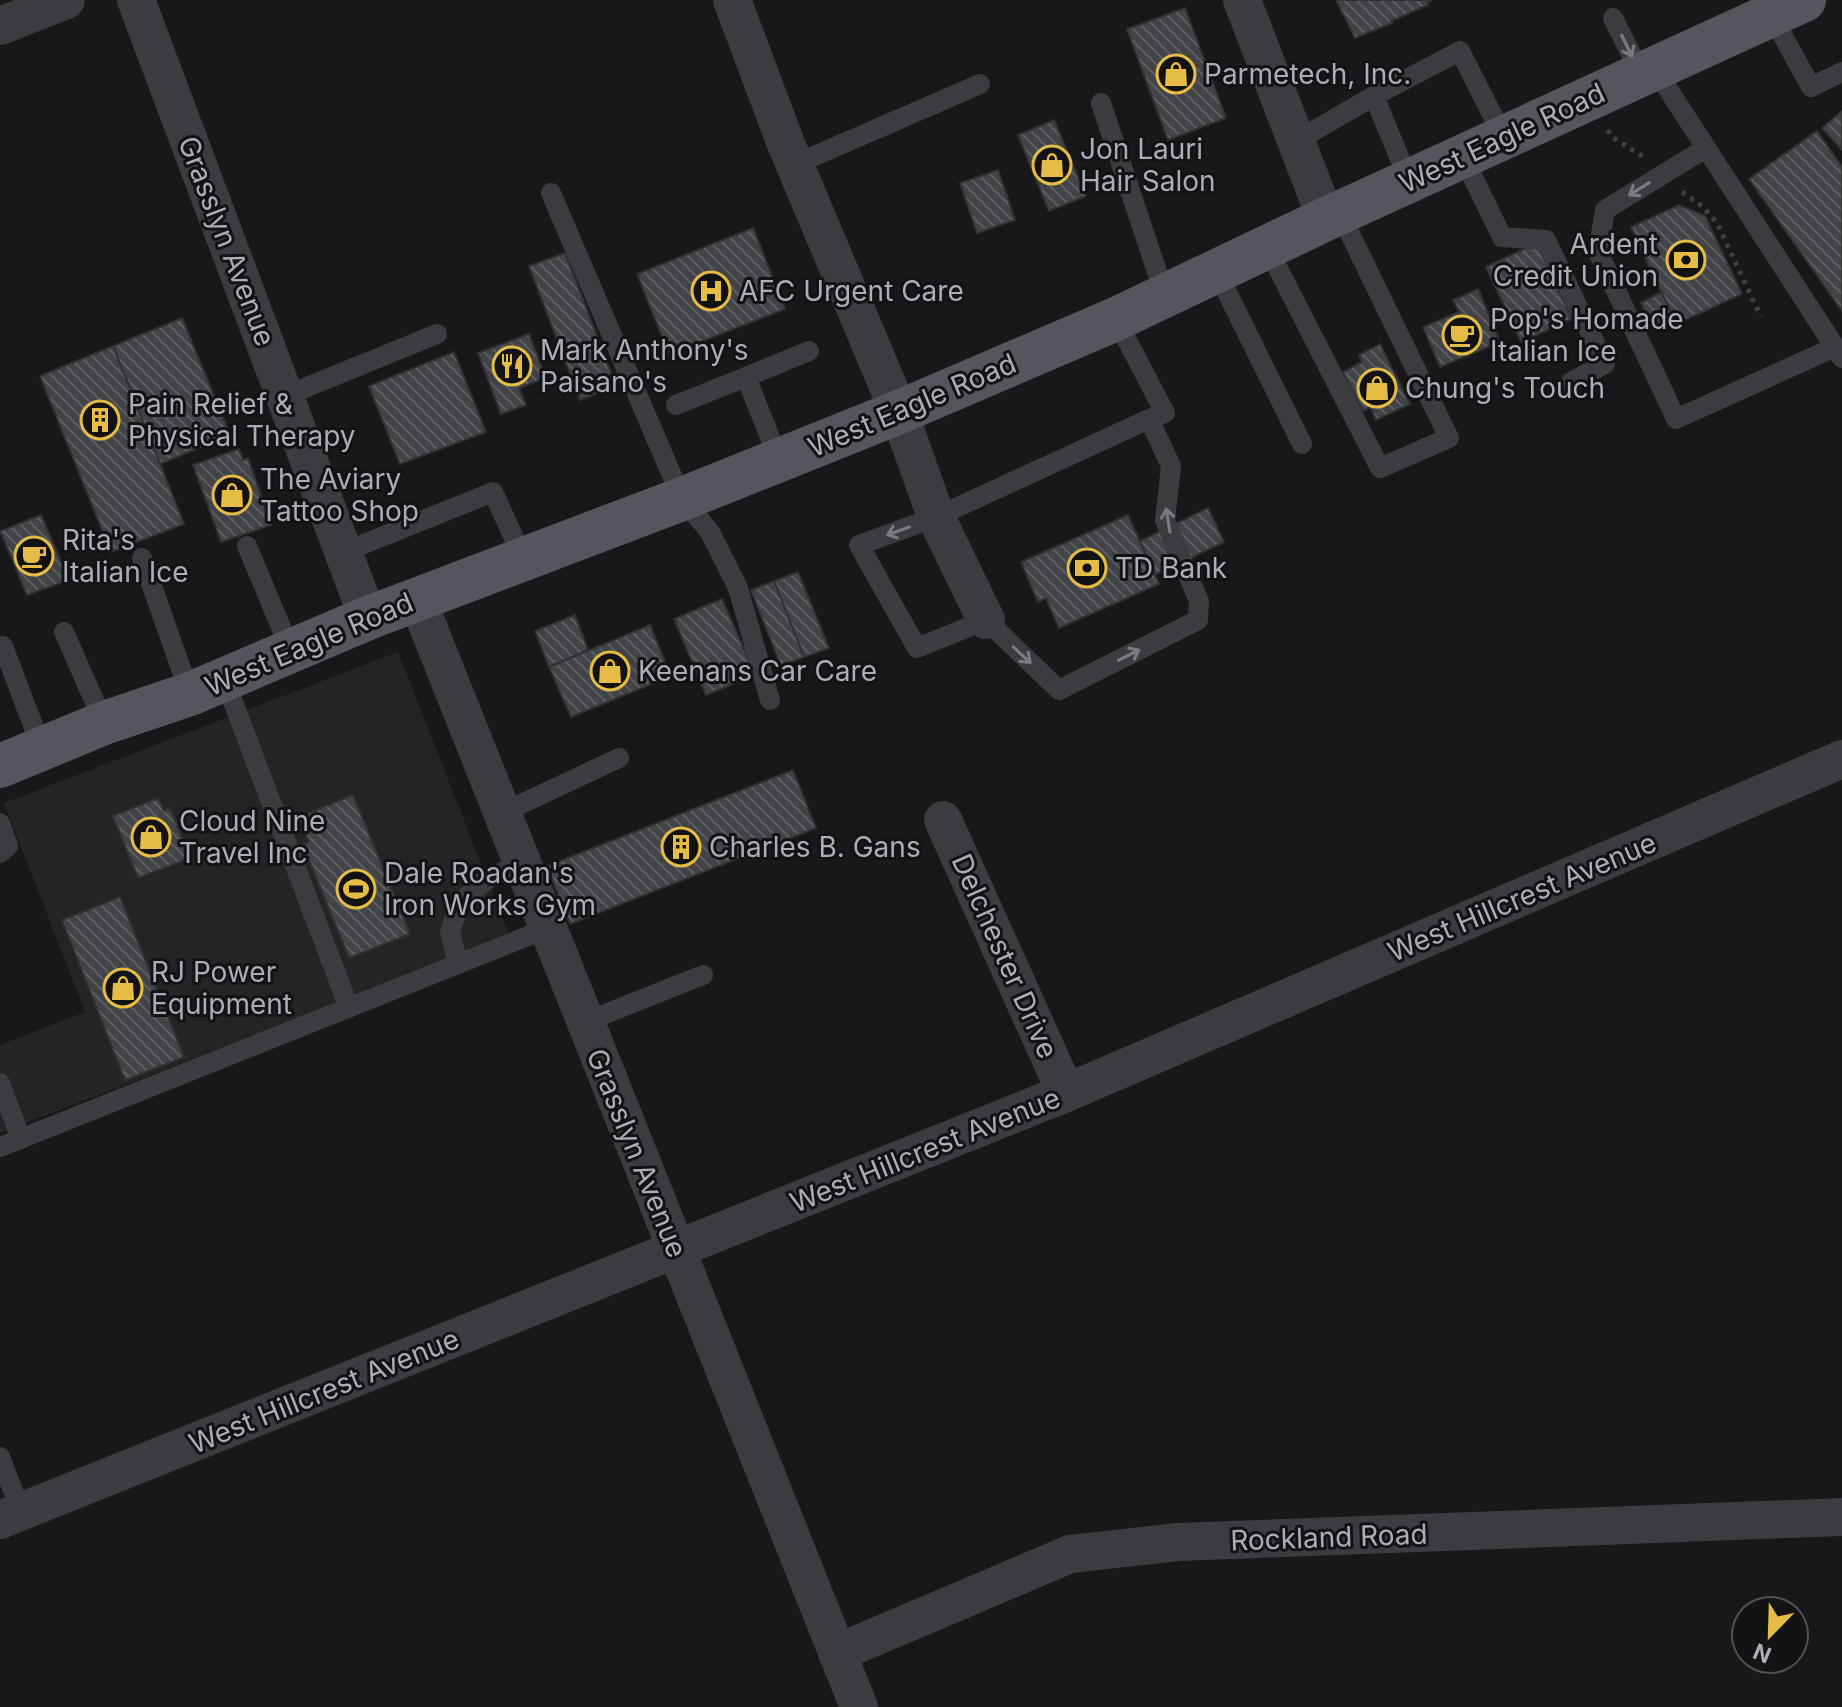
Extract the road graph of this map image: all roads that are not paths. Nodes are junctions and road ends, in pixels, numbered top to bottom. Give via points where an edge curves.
1 (66, 0) edge
2 (136, 0) edge
3 (732, 0) edge
4 (1242, 0) edge
5 (1788, 8) edge
6 (1613, 18) dead end
7 (0, 26) edge
8 (1648, 72) junction
9 (1842, 72) edge
10 (980, 84) dead end
11 (1374, 96) junction
12 (1101, 103) dead end
13 (1504, 138) junction
14 (1296, 141) junction
15 (1706, 148) junction
16 (1463, 157) junction
17 (796, 164) junction
18 (1409, 181) junction
19 (551, 193) dead end
20 (1333, 216) junction
21 (1267, 247) junction
22 (1217, 272) junction
23 (1165, 296) junction
24 (1116, 319) junction
25 (437, 334) dead end
26 (809, 351) dead end
27 (1838, 353) edge
28 (746, 377) junction
29 (1571, 382) dead end
30 (285, 396) junction
31 (676, 405) dead end
32 (899, 412) junction
33 (1149, 419) junction
34 (1302, 444) dead end
35 (779, 460) junction
36 (682, 499) junction
37 (936, 517) junction
38 (247, 546) dead end
39 (344, 552) junction
40 (142, 558) dead end
41 (524, 560) junction
42 (417, 599) junction
43 (368, 618) junction
44 (986, 620) junction
45 (64, 632) dead end
46 (3, 646) dead end
47 (291, 651) junction
48 (207, 686) junction
49 (770, 700) dead end
50 (104, 723) junction
51 (42, 749) junction
52 (619, 758) dead end
53 (1842, 759) edge
54 (0, 766) edge
55 (502, 813) junction
56 (943, 820) dead end
57 (0, 823) edge
58 (0, 853) edge
59 (522, 864) junction
60 (548, 928) junction
61 (458, 964) junction
62 (703, 975) dead end
63 (349, 1008) junction
64 (585, 1022) junction
65 (0, 1083) edge
66 (1066, 1093) junction
67 (21, 1139) junction
68 (0, 1147) edge
69 (676, 1251) junction
70 (0, 1457) edge
71 (11, 1515) edge
72 (1842, 1517) edge
73 (837, 1653) junction
74 (859, 1707) edge

1 - 7 street
2 - 30 street, Grasslyn Avenue
3 - 17 street
4 - 14 street
5 - 8 main road, West Eagle Road
5 - 9 lane via 1811,87
6 -> 8 lane
8 - 13 main road, West Eagle Road
8 - 15 lane
10 - 17 lane
11 - 13 lane via 1460,51
11 - 14 lane
11 - 18 lane
12 - 23 lane
13 - 16 main road, West Eagle Road
14 - 20 street
15 - 27 lane
15 -> 27 lane via 1605,210 1598,252 1676,419
16 - 18 main road, West Eagle Road
16 - 29 lane via 1502,237 1546,240 1605,364
17 - 32 street
18 - 20 main road, West Eagle Road
19 - 36 lane
20 - 21 main road, West Eagle Road
20 - 21 lane via 1449,438 1380,468
21 - 22 main road, West Eagle Road
22 - 23 main road, West Eagle Road
22 - 34 lane
23 - 24 main road, West Eagle Road
24 - 32 main road, West Eagle Road
24 - 33 lane via 1165,413
25 - 30 lane
26 - 28 lane
28 - 31 lane
28 - 35 lane
30 - 39 street, Grasslyn Avenue
32 - 35 main road, West Eagle Road
32 - 37 street
33 - 37 lane
44 -> 33 lane via 1059,690 1198,620 1199,601 1165,520 1171,466
35 - 36 main road, West Eagle Road
36 - 41 main road, West Eagle Road
36 - 49 lane via 710,532 738,588
37 - 44 street
37 -> 44 lane via 859,545 917,648
38 - 47 lane
39 - 41 lane via 493,492
39 - 43 street, Grasslyn Avenue
40 - 48 lane
41 - 42 main road, West Eagle Road
42 - 43 main road, West Eagle Road
42 - 55 street, Grasslyn Avenue
43 - 47 main road, West Eagle Road
45 - 50 lane
46 - 51 lane
47 - 48 main road, West Eagle Road
48 - 50 main road, West Eagle Road
48 - 63 lane
50 - 51 main road, West Eagle Road
51 - 54 main road, West Eagle Road
52 - 55 lane
53 - 66 street, West Hillcrest Avenue
55 - 59 street, Grasslyn Avenue
56 - 66 street, Delchester Drive
57 - 58 lane via 8,846
59 - 60 street, Grasslyn Avenue
59 - 61 lane via 490,877 460,902 450,932
60 - 61 lane
60 - 64 street, Grasslyn Avenue
61 - 63 lane
62 - 64 lane
63 - 67 lane
64 - 69 street, Grasslyn Avenue
65 - 67 lane
66 - 69 street, West Hillcrest Avenue
67 - 68 lane
69 - 71 street, West Hillcrest Avenue
69 - 73 street, Grasslyn Avenue
70 - 71 lane
72 - 73 street, Rockland Road via 1178,1542 1070,1554
73 - 74 street, Grasslyn Avenue

